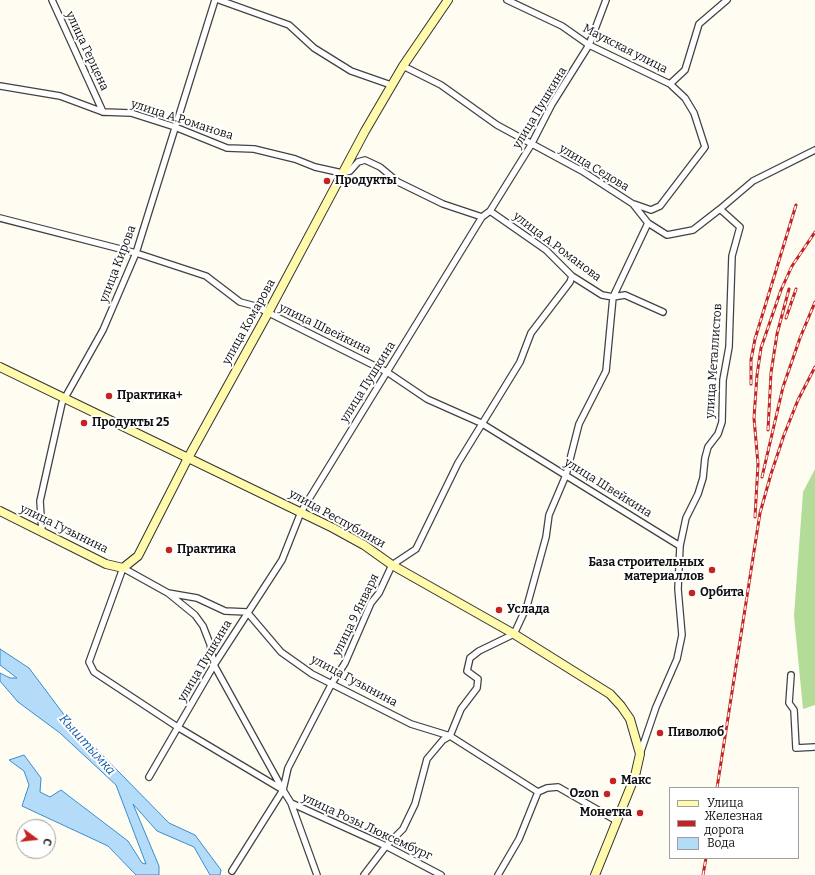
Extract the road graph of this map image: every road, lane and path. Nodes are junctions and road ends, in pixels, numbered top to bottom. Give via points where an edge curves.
1 (52, 0) edge
2 (216, 0) edge
3 (219, 0) edge
4 (448, 0) edge
5 (507, 0) edge
6 (606, 0) edge
7 (727, 0) edge
8 (589, 45) junction
9 (403, 66) junction
10 (670, 84) junction
11 (391, 85) junction
12 (0, 86) edge
13 (103, 112) junction
14 (175, 126) junction
15 (531, 145) junction
16 (815, 150) edge
17 (342, 172) junction
18 (633, 204) junction
19 (720, 209) junction
20 (490, 211) junction
21 (482, 217) junction
22 (0, 218) edge
23 (648, 224) junction
24 (136, 253) junction
25 (572, 276) junction
26 (613, 297) junction
27 (663, 312) dead end
28 (268, 313) junction
29 (0, 367) edge
30 (387, 372) junction
31 (64, 398) junction
32 (481, 423) junction
33 (188, 458) junction
34 (566, 475) junction
35 (0, 511) edge
36 (301, 512) junction
37 (42, 532) junction
38 (680, 546) junction
39 (392, 565) junction
40 (123, 568) junction
41 (168, 593) junction
42 (247, 612) junction
43 (514, 634) junction
44 (214, 665) junction
45 (791, 675) dead end
46 (332, 683) junction
47 (179, 728) junction
48 (450, 736) junction
49 (815, 747) edge
50 (640, 754) junction
51 (149, 777) dead end
52 (283, 790) junction
53 (538, 792) junction
54 (291, 804) junction
55 (618, 821) junction
56 (386, 846) junction
57 (232, 871) dead end
58 (317, 875) edge
59 (364, 875) edge
60 (441, 875) edge
61 (498, 875) edge
62 (595, 875) edge

1 - 13 street, улица Герцена
2 - 14 street, улица Кирова
3 - 11 street via 289,25 314,48 351,71
4 - 9 main road, улица Комарова
5 - 8 street, Маукская улица via 562,26
6 - 8 street, улица Пушкина
7 - 10 street via 699,24 685,70
8 - 10 street, Маукская улица
8 - 15 street, улица Пушкина via 552,104
9 - 11 main road, улица Комарова
9 - 15 street, улица Седова via 441,85 497,125
10 - 18 street, Маукская улица via 686,98 694,113 705,147 660,206 651,210
11 - 17 main road, улица Комарова
12 - 13 street, улица А.Романова via 60,96
13 - 14 street, улица А.Романова via 131,113
14 - 17 street, улица А.Романова via 228,148 254,149
14 - 24 street, улица Кирова
15 - 18 street, улица Седова via 582,171
15 - 20 street, улица Пушкина
16 - 19 street, улица Седова via 753,181
17 - 21 street via 350,171 358,162 372,162 398,182 449,207
17 - 28 main road, улица Комарова
18 - 23 street, улица Седова
19 - 23 street, улица Седова via 692,230 668,235
19 - 38 street, улица Металлистов via 740,227 732,256 729,346 723,380 722,422 718,434 708,446 703,478 686,518
20 - 21 street, улица Пушкина
20 - 25 street, улица А.Романова via 546,250
21 - 30 street, улица Пушкина
22 - 24 street, улица Швейкина
23 - 26 street
24 - 28 street, улица Швейкина via 206,276 240,302
24 - 31 street, улица Кирова via 103,330
25 - 26 street, улица А.Романова via 602,295
25 - 32 street, улица 9 Января via 531,333 520,362
26 - 27 street, улица А.Романова via 625,295
26 - 34 street via 606,371 579,424
28 - 30 street, улица Швейкина
28 - 33 main road, улица Комарова
29 - 31 main road, улица Республики
30 - 32 street, улица Швейкина via 427,399
30 - 36 street, улица Пушкина
31 - 33 main road, улица Республики
31 - 37 street, улица Кирова via 40,501
32 - 34 street, улица Швейкина
32 - 39 street, улица 9 Января via 458,462 416,549
33 - 36 main road, улица Республики
33 - 40 main road, улица Комарова via 138,556
34 - 38 street, улица Швейкина
34 - 43 street via 549,515 546,537 526,606
35 - 37 main road, улица Гузынина
36 - 39 main road, улица Республики via 364,545
36 - 42 street, улица Пушкина via 282,560
37 - 40 main road, улица Гузынина via 106,564
38 - 50 street, улица Металлистов via 678,589 682,635 677,659 656,707
39 - 43 main road, улица Республики
39 - 46 street, улица 9 Января via 379,593 371,603 345,663
40 - 41 street, улица Гузынина
40 - 47 street, улица Розы Люксембург via 89,662 94,672
41 - 42 street, улица Гузынина via 197,598 225,611
41 - 44 street via 195,615 203,626
42 - 44 street, улица Пушкина
42 - 46 street, улица Гузынина via 281,652 312,674
43 - 48 street via 470,658 467,671 478,679 477,688 461,709
43 - 50 main road, улица Республики via 610,694 630,719
44 - 47 street, улица Пушкина
44 - 52 street
45 - 49 street via 789,703 794,710 796,748
46 - 48 street, улица Гузынина via 411,724
46 - 52 street, улица 9 Января via 288,768
47 - 51 street, улица Пушкина
47 - 52 street, улица Розы Люксембург
48 - 53 street, улица Гузынина
48 - 56 street via 443,740 427,759 415,804 402,829
50 - 55 main road, улица Металлистов via 635,776
52 - 54 street, улица Розы Люксембург
52 - 57 street, улица 9 Января
53 - 55 street via 547,788 558,788
53 - 61 street via 519,839
54 - 56 street, улица Розы Люксембург
54 - 58 street
55 - 62 main road, улица Металлистов
56 - 59 street
56 - 60 street, улица Розы Люксембург

